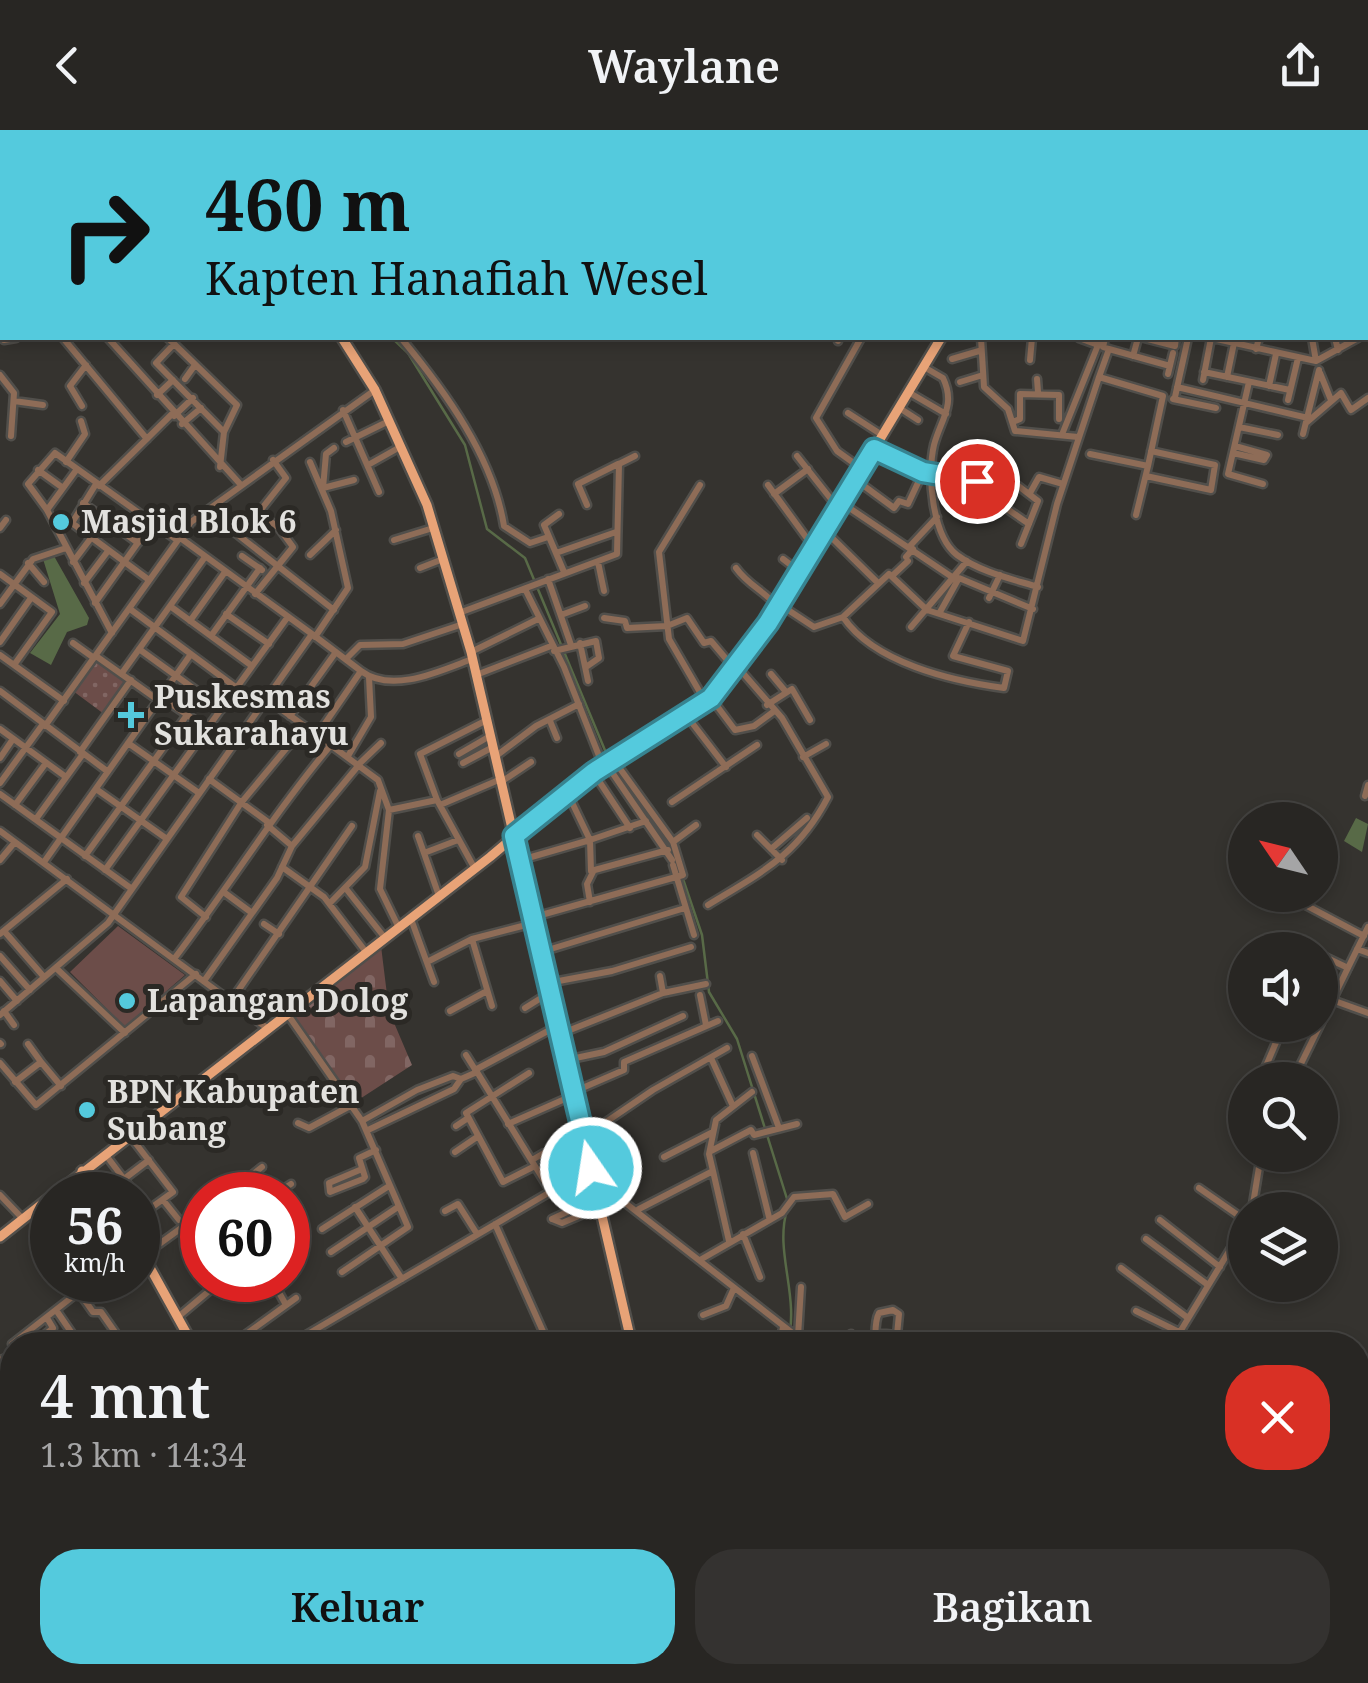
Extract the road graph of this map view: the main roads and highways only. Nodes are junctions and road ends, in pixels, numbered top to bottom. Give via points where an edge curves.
1 (343, 340) edge
2 (940, 340) edge
3 (514, 836) junction
4 (82, 1171) edge
5 (619, 1194) road end
6 (598, 1203) junction
7 (30, 1213) edge
8 (2, 1232) edge
9 (160, 1287) edge
10 (185, 1332) edge
11 (629, 1332) edge

1 - 3 main road via 375,390 434,528
2 - 3 main road via 800,572 708,700 606,764
3 - 4 main road
3 - 6 main road
5 - 6 main road
6 - 11 main road
7 - 8 main road
9 - 10 main road

